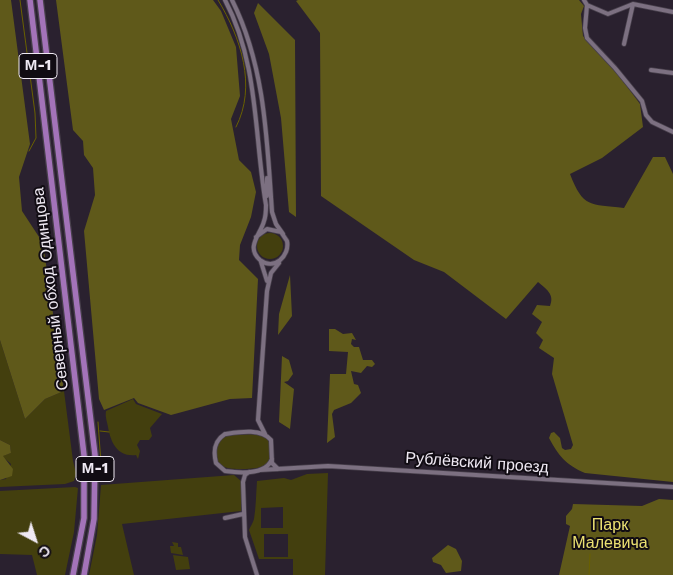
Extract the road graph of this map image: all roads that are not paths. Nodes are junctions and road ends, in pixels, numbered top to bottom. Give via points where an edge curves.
1 (28, 0) edge
2 (40, 0) edge
3 (225, 0) edge
4 (232, 0) edge
5 (584, 0) edge
6 (633, 4) junction
7 (587, 5) junction
8 (673, 12) edge
9 (624, 44) dead end
10 (652, 70) dead end
11 (673, 74) edge
12 (673, 132) edge
13 (268, 164) junction
14 (266, 206) junction
15 (283, 234) junction
16 (256, 237) junction
17 (257, 256) junction
18 (284, 257) junction
19 (268, 291) junction
20 (258, 420) junction
21 (250, 432) junction
22 (265, 434) junction
23 (272, 458) junction
24 (260, 470) junction
25 (280, 470) junction
26 (234, 471) junction
27 (251, 471) junction
28 (243, 482) junction
29 (673, 487) edge
30 (244, 514) junction
31 (225, 518) dead end
32 (74, 575) edge
33 (84, 575) edge
34 (258, 575) edge

1 - 32 highway, Северный обход Одинцова / М-1 via 84,455 84,518
2 - 33 highway, Северный обход Одинцова / М-1 via 95,454 94,519
3 - 14 street via 250,66
4 - 13 street via 256,65
5 - 7 street
6 - 7 street via 608,14
6 - 8 street
6 - 9 street
7 - 12 street via 587,38 642,101 652,122
10 - 11 street
13 - 14 street
13 - 15 street via 272,212
14 - 16 street via 264,223
15 - 16 street via 270,229
15 - 18 street via 288,247
16 - 17 street via 253,245
17 - 18 street via 271,263
17 - 19 street via 267,274
18 - 19 street via 271,273
19 - 20 street
20 - 21 street
20 - 22 street
21 - 22 street
21 - 26 street via 224,434 216,441 216,462 224,471
22 - 23 street via 272,445
23 - 24 street via 268,466
23 - 25 street via 274,466
24 - 25 street, Рублёвский проезд
24 - 27 street
25 - 29 street, Рублёвский проезд via 328,466
26 - 27 street
26 - 28 street
27 - 28 street
28 - 30 street
30 - 31 street
30 - 34 street via 247,545

